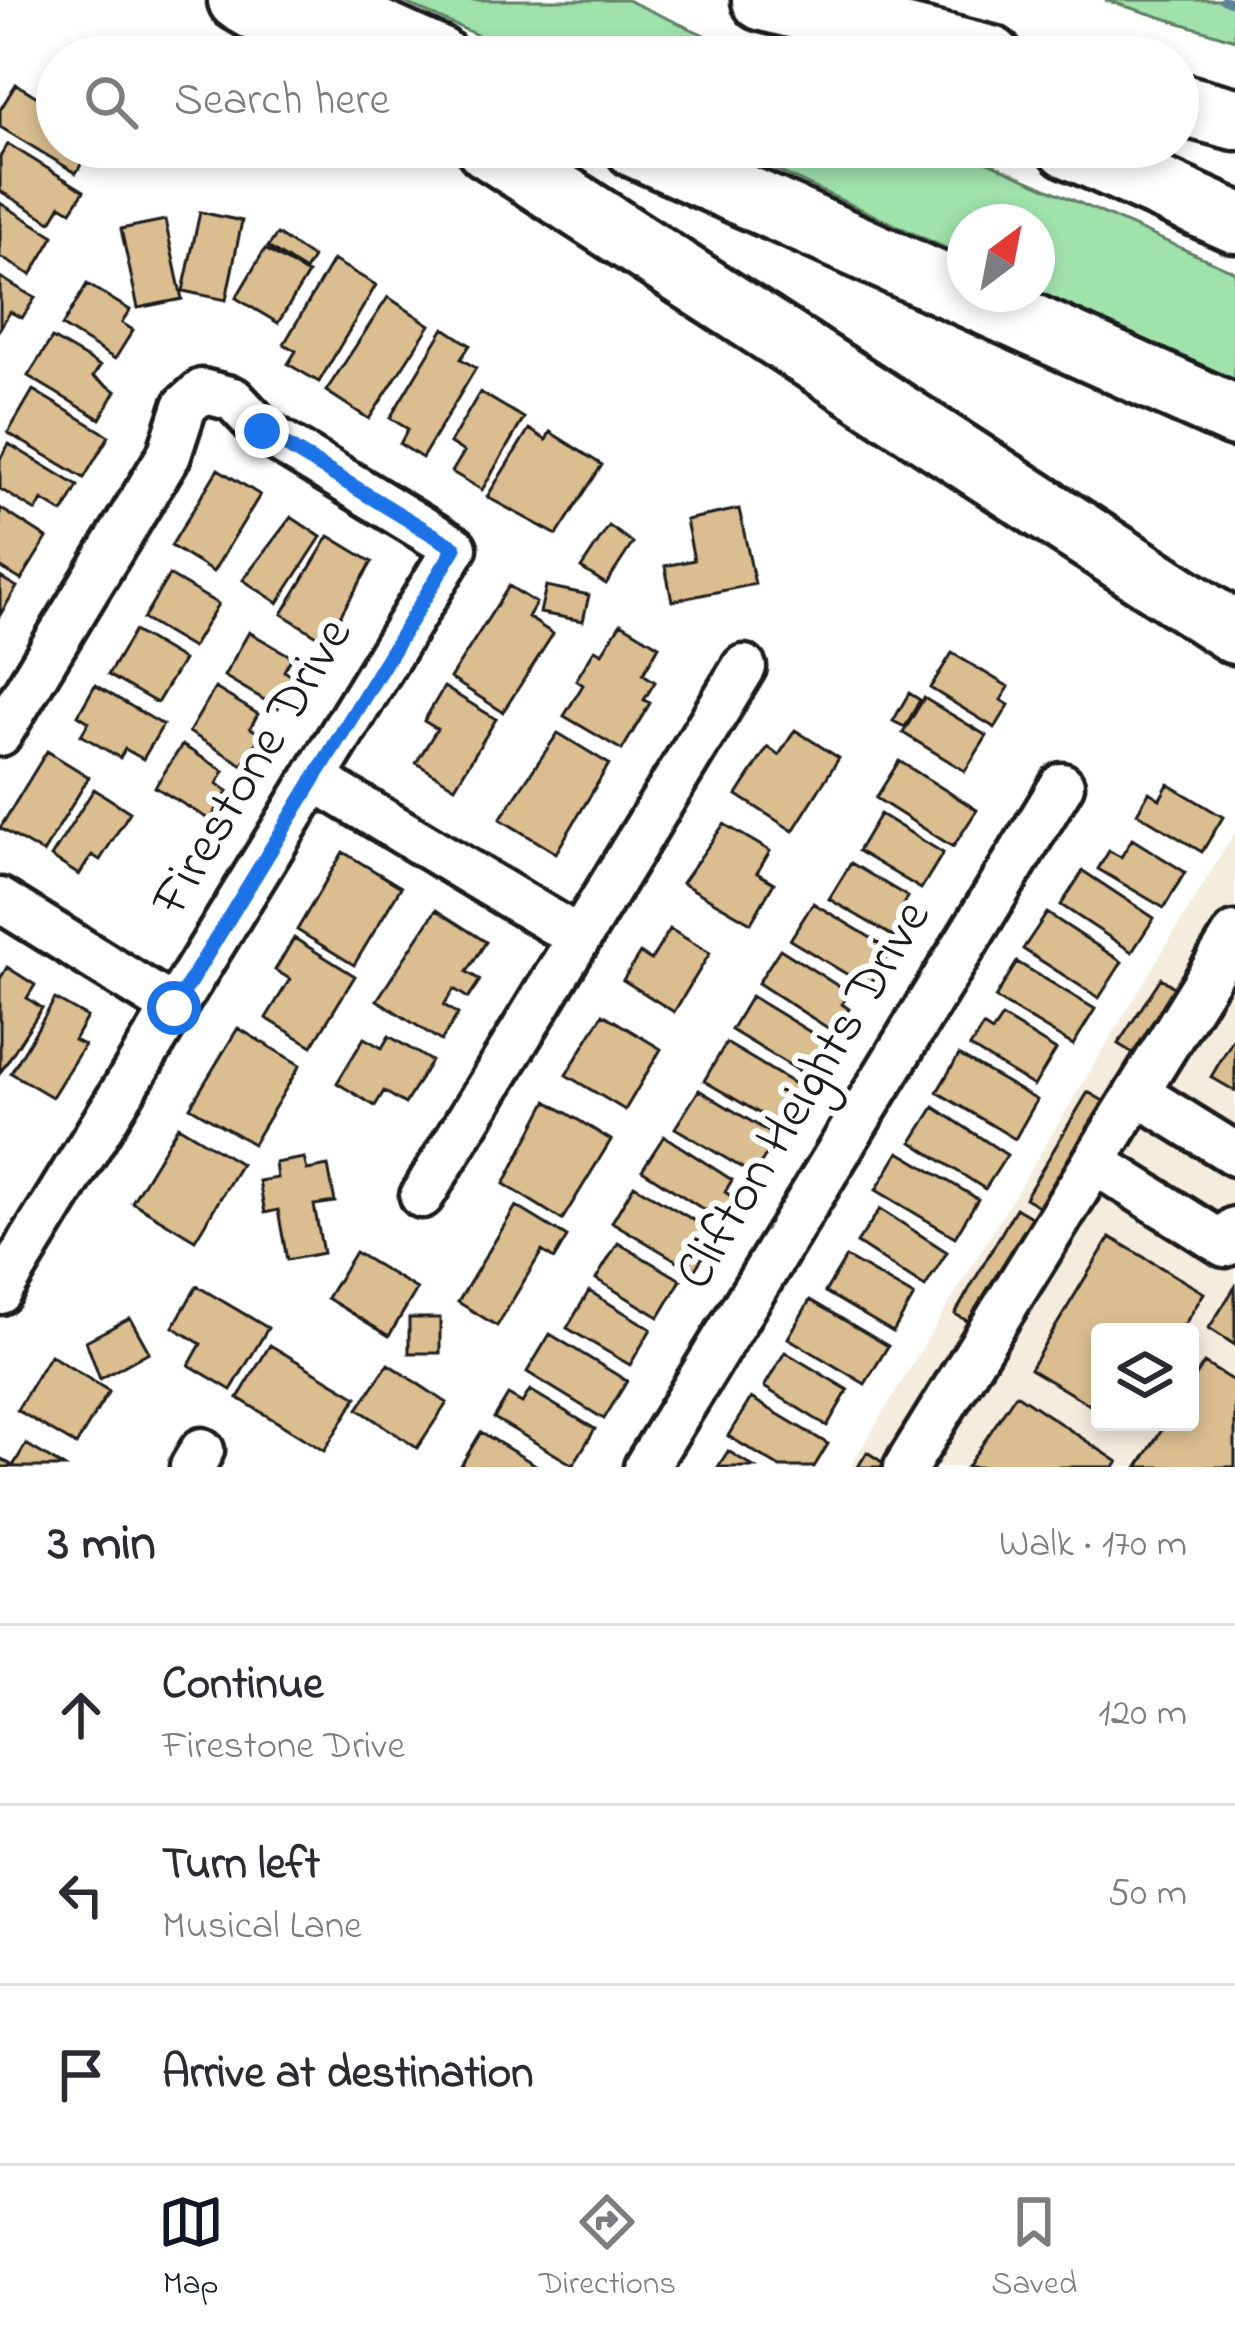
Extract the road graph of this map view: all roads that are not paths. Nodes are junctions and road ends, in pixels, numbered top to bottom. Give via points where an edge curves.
1 (239, 0) edge
2 (310, 0) edge
3 (743, 0) edge
4 (763, 0) edge
5 (300, 36) edge
6 (390, 36) edge
7 (823, 36) edge
8 (907, 36) edge
9 (1199, 110) edge
10 (1235, 119) edge
11 (519, 168) edge
12 (683, 168) edge
13 (1115, 168) edge
14 (1235, 222) edge
15 (1235, 416) edge
16 (1235, 633) edge
17 (743, 668) dead end
18 (0, 734) edge
19 (314, 779) junction
20 (1062, 785) dead end
21 (0, 900) edge
22 (1235, 934) edge
23 (579, 938) junction
24 (174, 1008) junction
25 (1137, 1093) junction
26 (1235, 1154) edge
27 (1094, 1162) junction
28 (422, 1196) dead end
29 (1235, 1229) edge
30 (0, 1292) edge
31 (646, 1467) edge
32 (906, 1467) edge

1 - 5 highway
2 - 6 highway
3 - 7 highway
4 - 8 highway
9 - 10 highway
11 - 16 highway
12 - 15 highway
13 - 14 highway
17 - 23 street
18 - 19 street, Firestone Drive via 169,454 184,406 202,391 233,399 262,431 455,548
19 - 23 street
19 - 24 street, Firestone Drive
20 - 31 street, Clifton Heights Drive
21 - 24 street
22 - 25 street
23 - 28 street
24 - 30 street, Firestone Drive
25 - 26 street
25 - 27 street
27 - 29 street via 1225,1245
27 - 32 street

